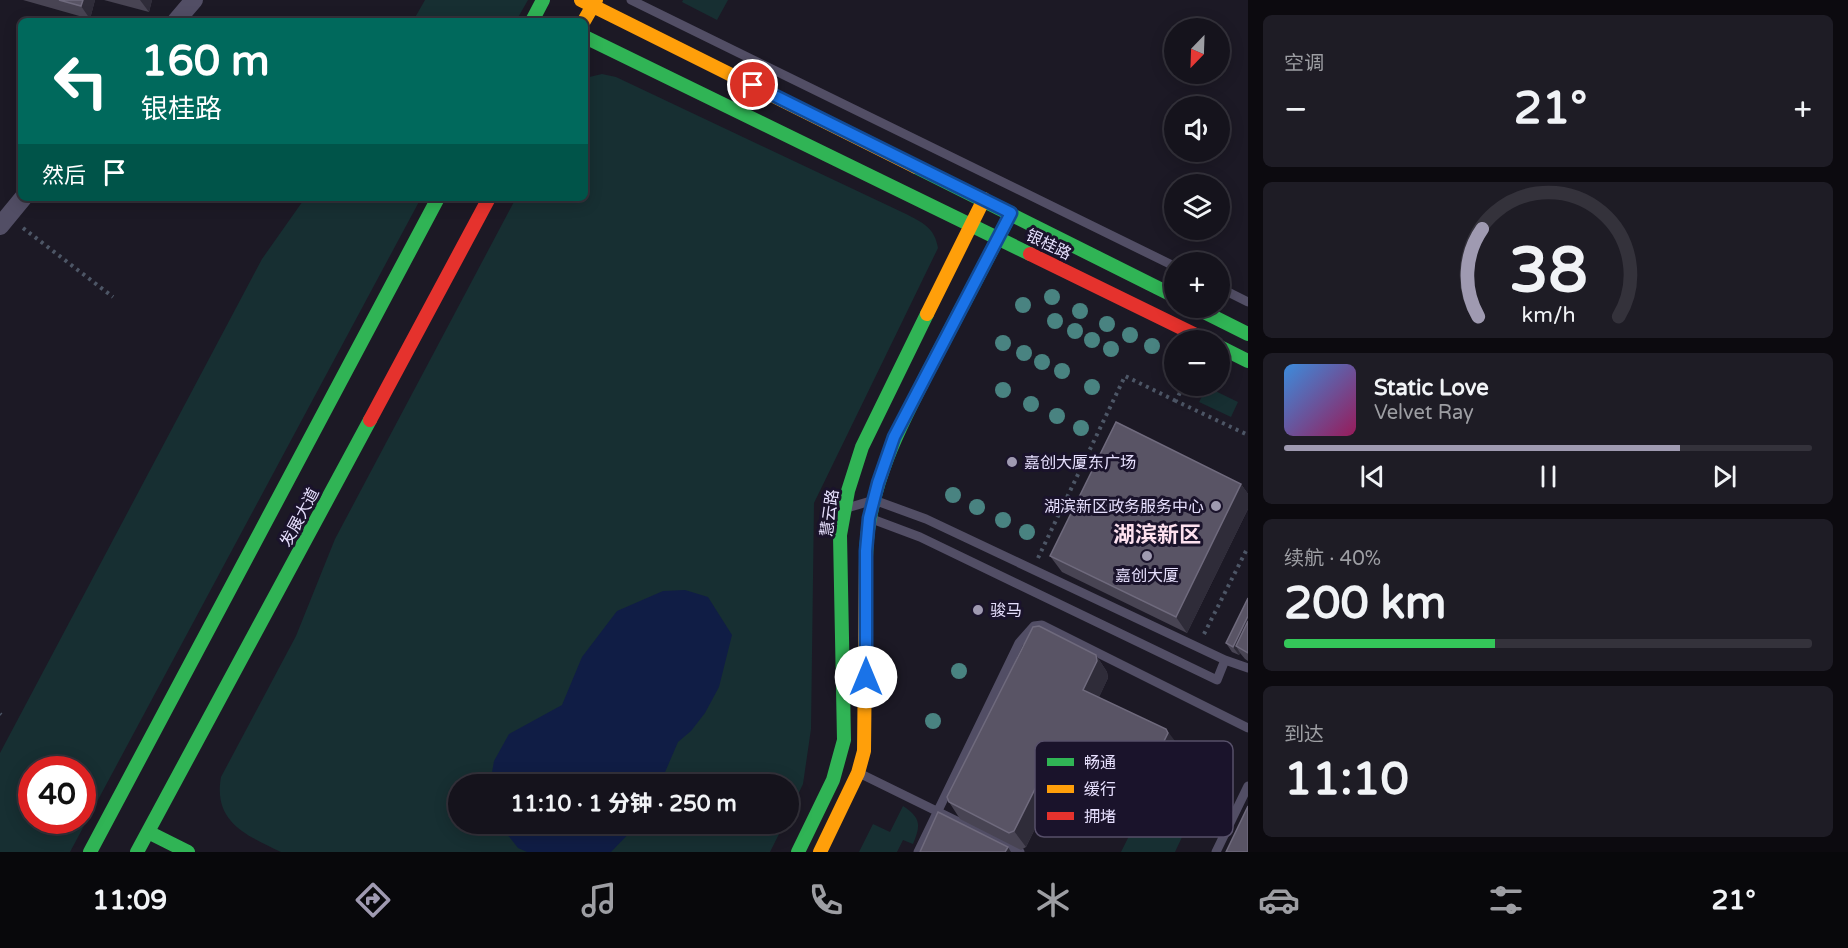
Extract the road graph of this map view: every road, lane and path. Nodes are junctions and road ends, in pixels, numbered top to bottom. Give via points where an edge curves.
1 (194, 0) edge
2 (543, 0) edge
3 (631, 0) edge
4 (590, 2) edge
5 (534, 17) edge
6 (179, 18) edge
7 (585, 18) edge
8 (588, 38) edge
9 (984, 199) junction
10 (21, 201) edge
11 (436, 201) edge
12 (487, 201) edge
13 (1011, 213) junction
14 (4, 222) edge
15 (972, 225) junction
16 (998, 237) junction
17 (1164, 261) edge
18 (1164, 291) edge
19 (1230, 293) edge
20 (113, 297) dead end
21 (1248, 302) edge
22 (1216, 318) edge
23 (1186, 330) edge
24 (1248, 334) edge
25 (1230, 352) edge
26 (1248, 361) edge
27 (1178, 396) edge
28 (1176, 401) junction
29 (1248, 436) edge
30 (874, 501) junction
31 (845, 509) junction
32 (869, 518) junction
33 (1248, 547) edge
34 (1033, 569) junction
35 (1197, 647) junction
36 (1226, 660) junction
37 (1248, 668) edge
38 (1248, 728) edge
39 (858, 773) junction
40 (1248, 786) edge
41 (938, 811) junction
42 (1233, 820) edge
43 (148, 832) junction
44 (90, 852) edge
45 (137, 852) edge
46 (188, 852) edge
47 (798, 852) edge
48 (820, 852) edge
49 (918, 852) edge
50 (1020, 852) edge

1 - 6 street
2 - 5 street
3 - 17 lane
4 - 7 street
4 - 9 street, 银桂路
8 - 15 street, 银桂路
9 - 13 street, 银桂路
9 - 15 street, 慧云路
10 - 14 street
11 - 44 street, 发展大道
12 - 43 street, 发展大道
13 - 16 street
13 - 18 street, 银桂路
14 - 20 path
15 - 16 street, 银桂路
15 - 31 street, 慧云路 via 862,447
16 - 23 street, 银桂路
16 - 30 street via 894,437
19 - 21 lane
22 - 24 street
25 - 26 street
27 - 28 path
28 - 29 path
28 - 34 path via 1125,376
30 - 31 lane
30 - 32 street
30 - 34 lane via 926,519
31 - 32 lane
31 - 47 street, 慧云路 via 840,535 844,740 833,780
32 - 36 lane via 920,537 1217,680
32 - 39 street via 866,724
33 - 35 path
34 - 35 lane
35 - 36 lane
36 - 37 lane
38 - 41 lane via 1042,625 1034,626 1019,644
39 - 41 lane
39 - 48 street
40 - 42 lane
41 - 49 lane
41 - 50 lane
43 - 45 street, 发展大道
43 - 46 street

